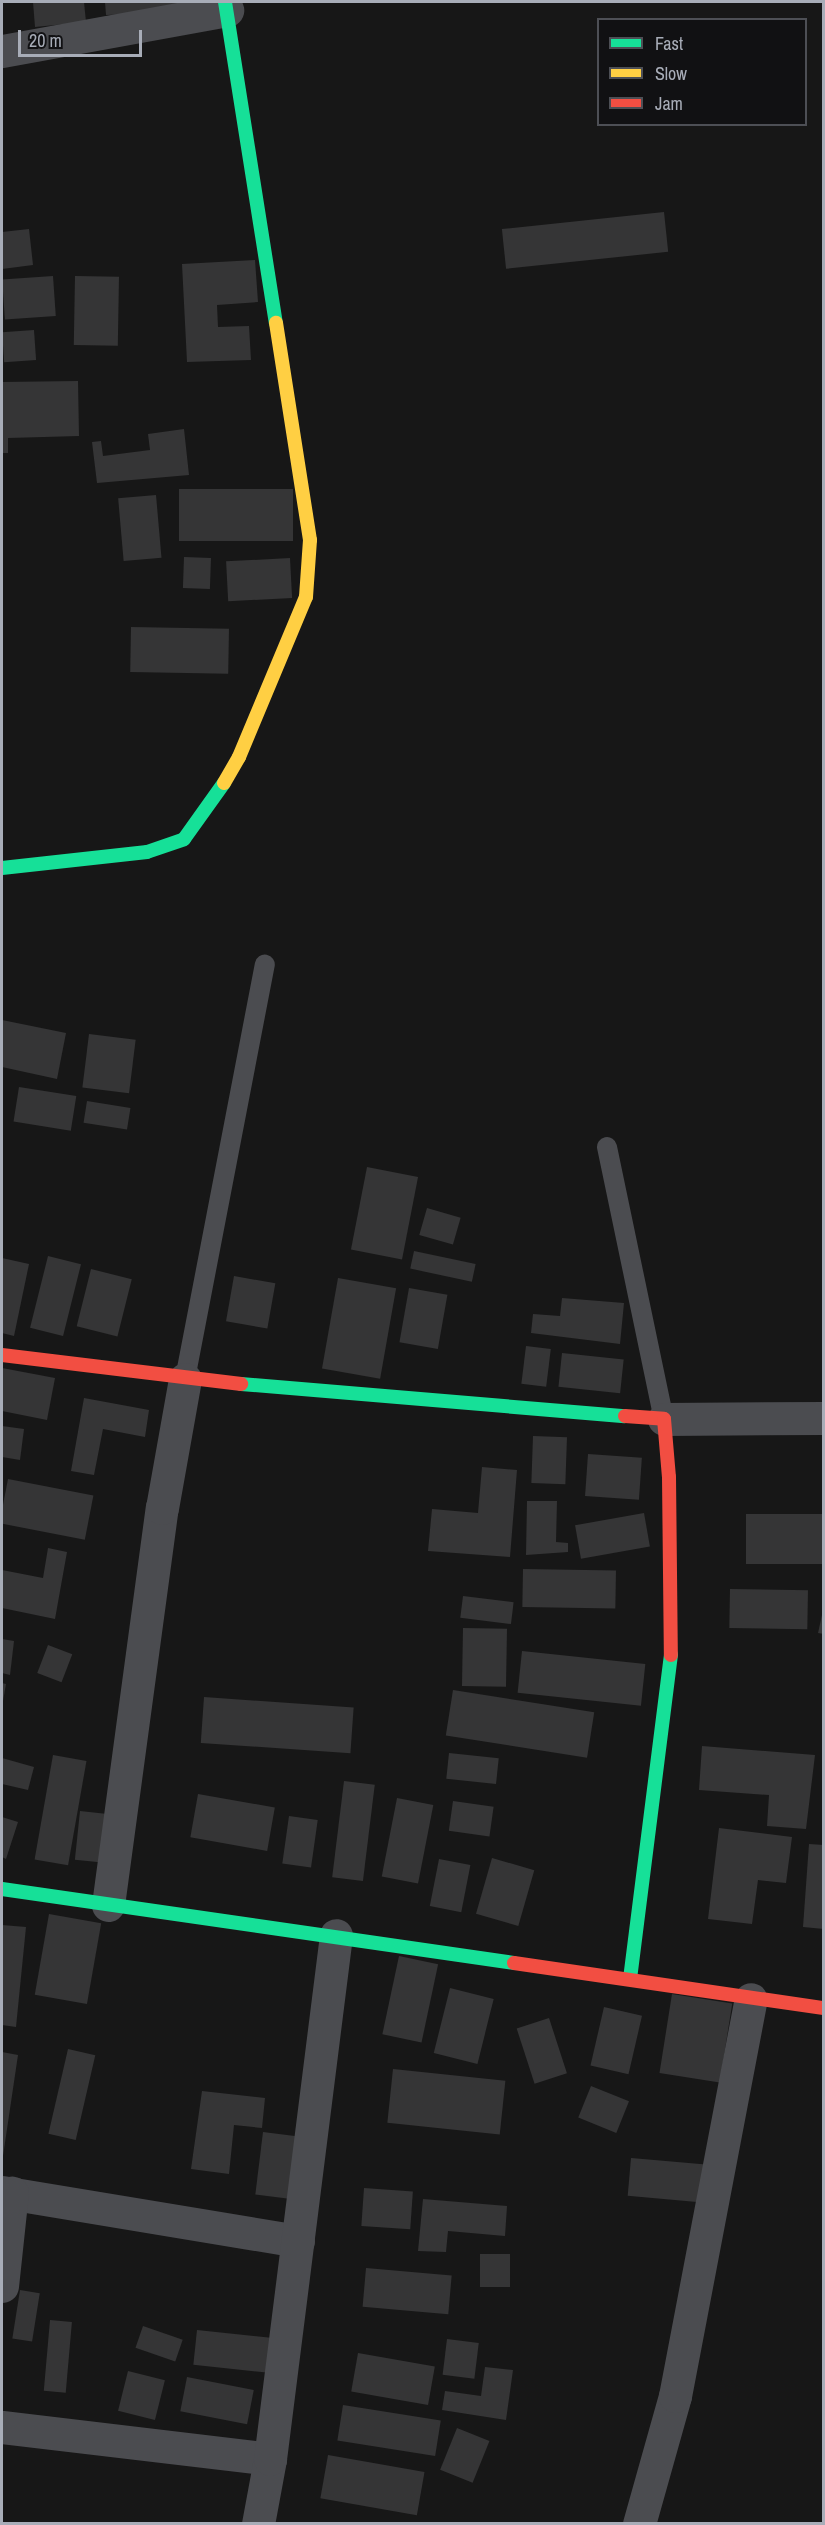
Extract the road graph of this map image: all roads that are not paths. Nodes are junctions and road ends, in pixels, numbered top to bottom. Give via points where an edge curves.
1 (226, 6) edge
2 (2, 51) edge
3 (2, 868) edge
4 (265, 965) dead end
5 (607, 1147) dead end
6 (2, 1355) edge
7 (185, 1379) junction
8 (824, 1418) edge
9 (664, 1419) junction
10 (2, 1889) edge
11 (108, 1905) junction
12 (336, 1935) junction
13 (630, 1979) junction
14 (751, 1999) junction
15 (824, 2008) edge
16 (7, 2193) edge
17 (298, 2241) junction
18 (2, 2286) edge
19 (2, 2427) edge
20 (270, 2459) junction
21 (258, 2523) edge
22 (639, 2523) edge

1 - 2 street
1 - 3 street via 310,540 306,597 239,758 213,802 184,839 147,852
4 - 7 lane
5 - 9 lane
6 - 7 street
7 - 9 street
7 - 11 street via 162,1508
8 - 9 street
9 - 13 street via 669,1477 671,1658
10 - 11 street
11 - 12 street
12 - 13 street
12 - 17 street
13 - 14 street
14 - 15 street
14 - 22 street via 675,2396
16 - 17 street
16 - 18 street
17 - 20 street
19 - 20 street
20 - 21 street

